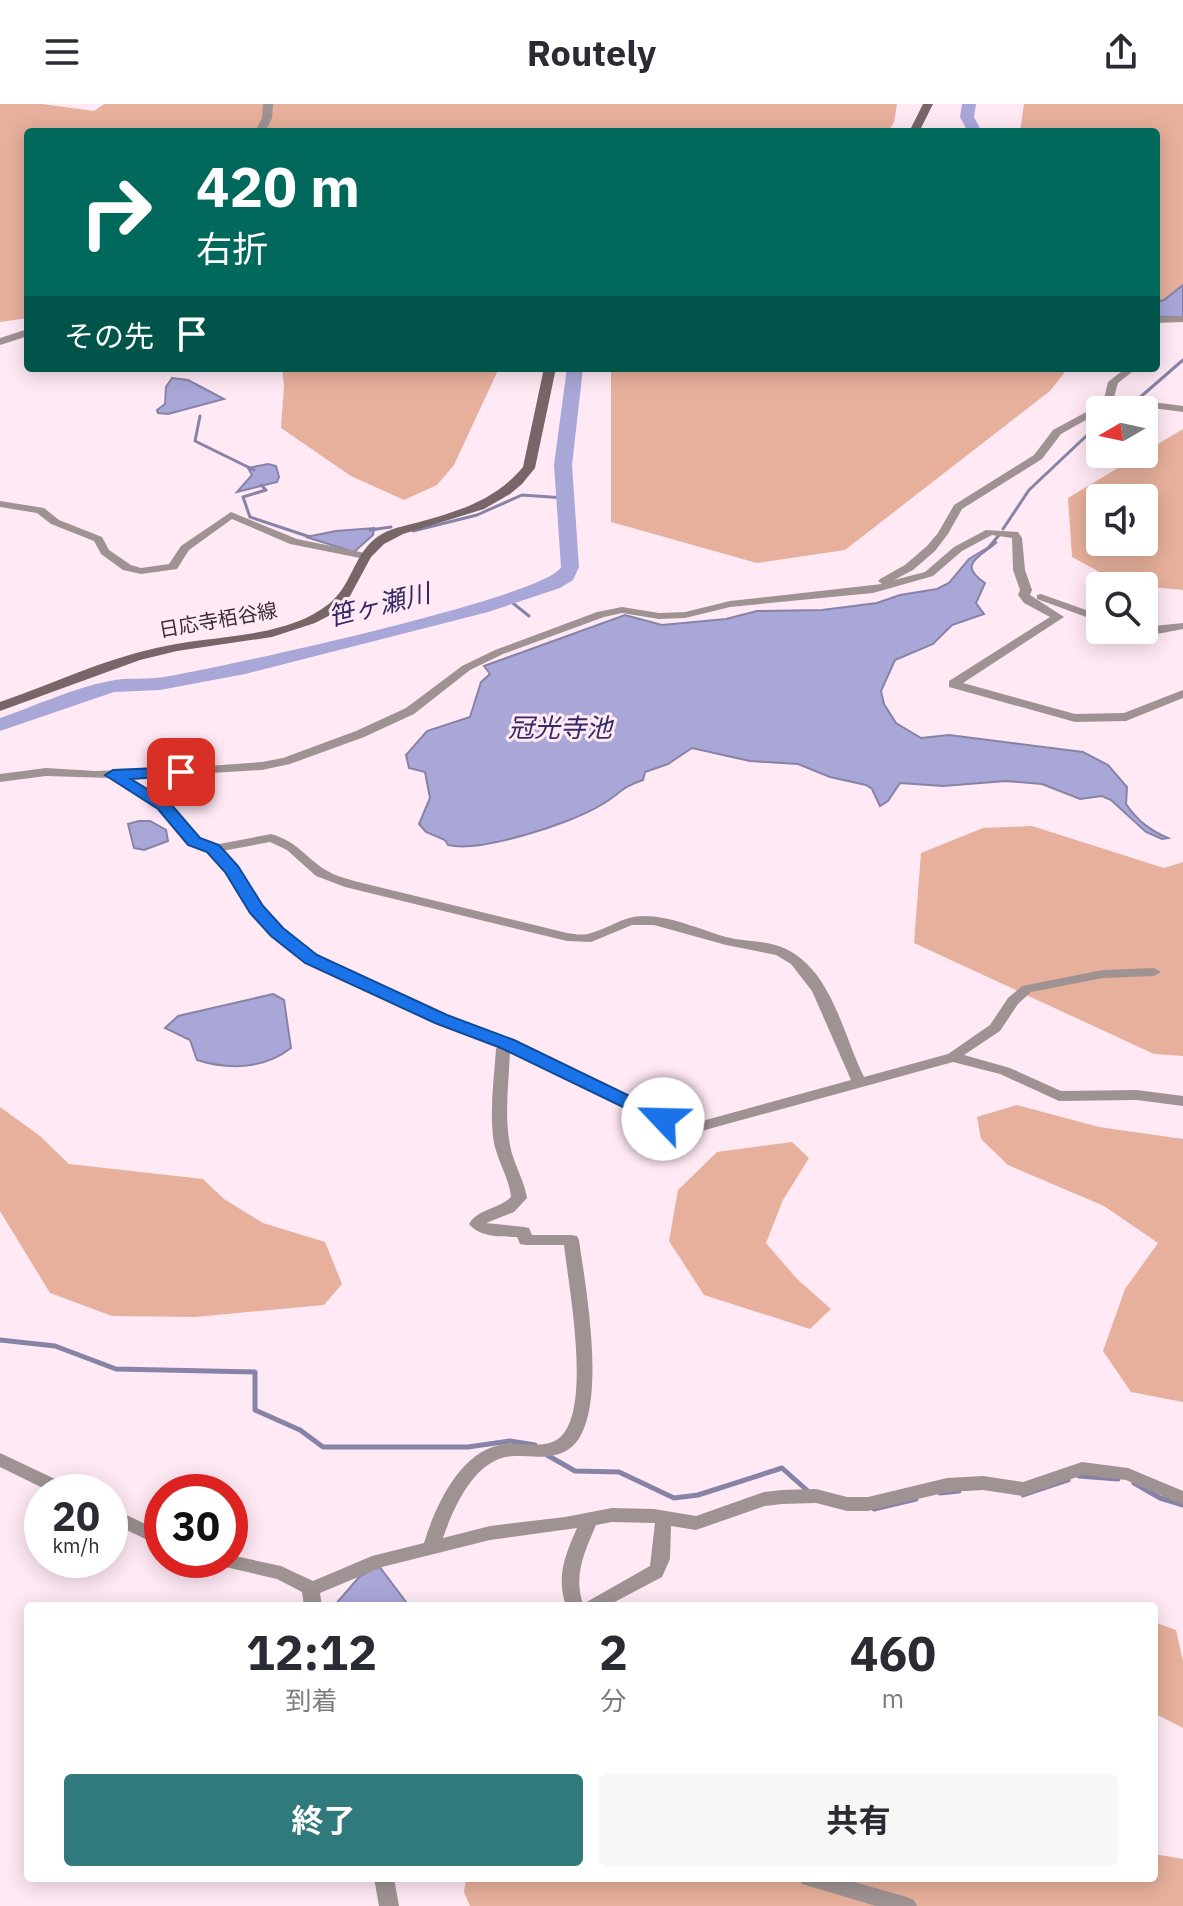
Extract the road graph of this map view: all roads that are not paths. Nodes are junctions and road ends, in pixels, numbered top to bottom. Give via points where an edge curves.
1 (268, 104) edge
2 (928, 104) edge
3 (262, 128) edge
4 (915, 128) edge
5 (1183, 319) edge
6 (1160, 320) edge
7 (24, 333) edge
8 (0, 342) edge
9 (549, 372) edge
10 (1127, 372) edge
11 (1112, 396) edge
12 (1158, 405) edge
13 (1183, 409) edge
14 (1086, 414) edge
15 (0, 504) edge
16 (365, 556) junction
17 (1026, 590) junction
18 (862, 592) junction
19 (1086, 614) edge
20 (1183, 626) edge
21 (1158, 630) edge
22 (1183, 694) edge
23 (0, 707) edge
24 (113, 775) junction
25 (0, 778) edge
26 (213, 849) junction
27 (1154, 972) dead end
28 (507, 1044) junction
29 (953, 1057) junction
30 (859, 1082) junction
31 (1183, 1101) edge
32 (0, 1459) edge
33 (30, 1474) edge
34 (1183, 1498) edge
35 (590, 1519) junction
36 (665, 1519) junction
37 (431, 1547) junction
38 (248, 1566) edge
39 (312, 1598) edge
40 (573, 1602) edge
41 (599, 1602) edge
42 (385, 1882) edge
43 (823, 1882) edge
44 (389, 1906) edge
45 (907, 1906) edge

1 - 3 street
2 - 4 main road
5 - 6 street
7 - 8 street
9 - 16 main road, 日応寺栢谷線 via 529,468 506,494 401,531 379,541
10 - 11 street via 1113,382
12 - 13 street
14 - 18 street via 1057,432 1038,457 958,507 942,536 916,562
15 - 16 street via 40,510 55,522 98,539 115,562 133,570 173,567 185,548 231,515 294,542
16 - 23 main road, 日応寺栢谷線 via 340,601 309,621 269,634 153,652
17 - 18 street via 1017,538 995,531 958,549 921,578
17 - 19 street
17 - 22 street via 1028,601 1056,620 953,684 1075,718 1126,717
18 - 24 street via 744,602 685,615 613,611 499,652 466,668 410,711 300,756 262,766
20 - 21 street
24 - 25 street via 46,772
24 - 26 street via 164,806 194,841
26 - 28 street via 256,909 311,959
26 - 30 street via 271,838 292,847 321,873 350,884 567,937 588,938 640,919 780,952 799,964 822,997
27 - 29 street via 1103,974 1027,989 1017,994 992,1031
28 - 30 street via 687,1130
28 - 37 street via 499,1128 519,1198 477,1224 524,1232 526,1240 571,1240 583,1391 569,1440 544,1450 487,1455 438,1520
29 - 30 street
29 - 31 street via 1005,1071 1059,1096 1137,1095
32 - 33 street
34 - 36 street via 1128,1474 1082,1468 1023,1489 947,1485 868,1504 813,1496 764,1499 696,1523
35 - 36 street
35 - 37 street
35 - 40 street via 568,1575
36 - 41 street via 660,1528 662,1562 656,1572
37 - 39 street via 378,1561
38 - 39 street via 292,1577
42 - 44 street
43 - 45 street

